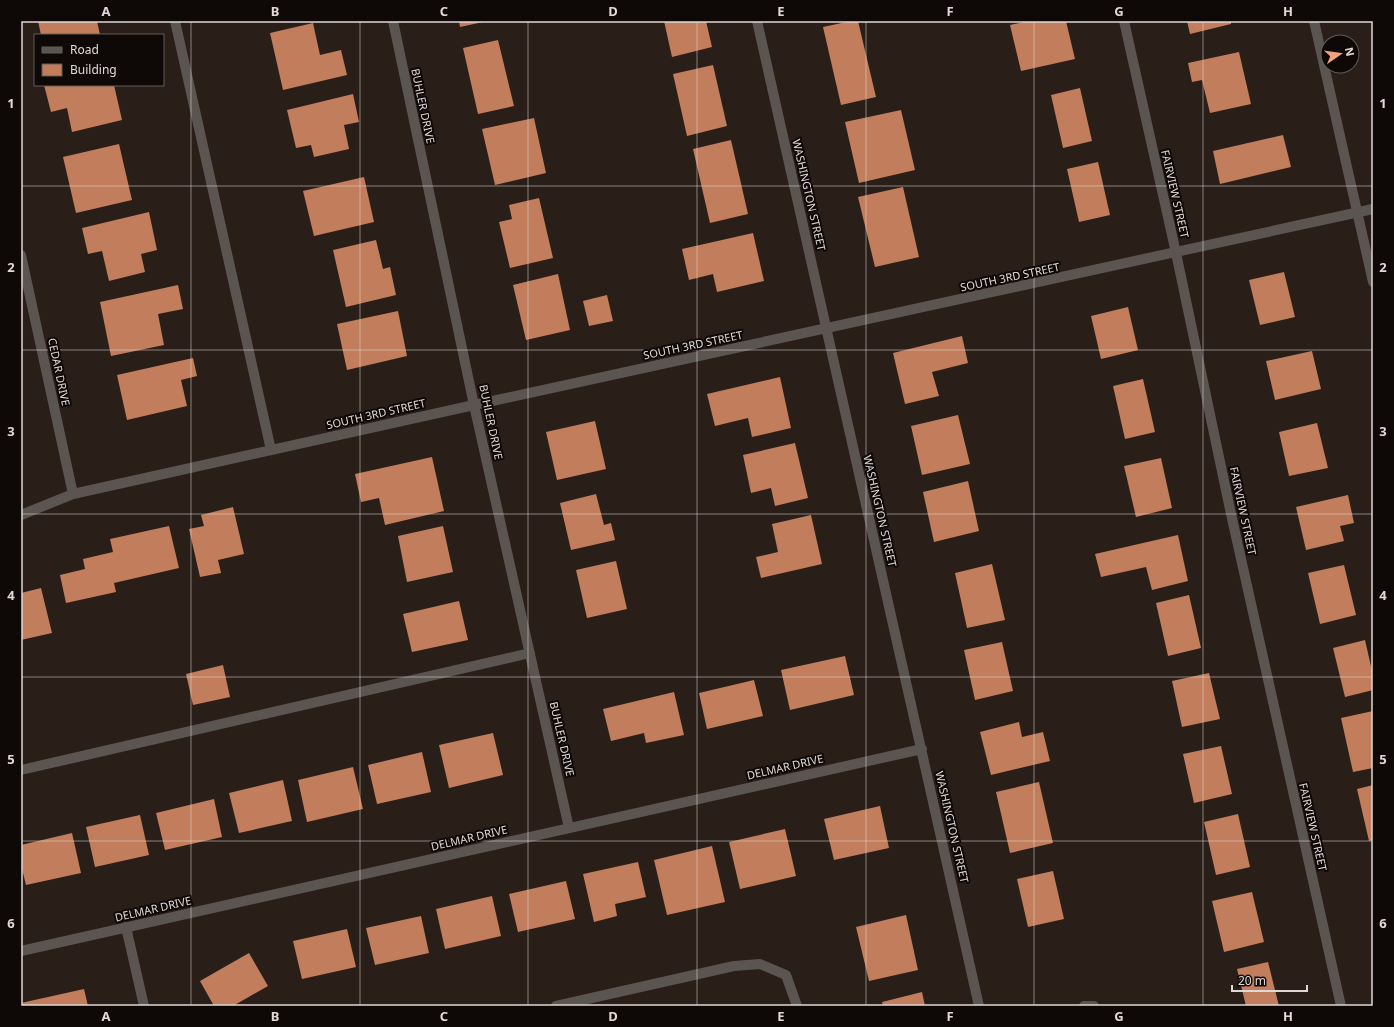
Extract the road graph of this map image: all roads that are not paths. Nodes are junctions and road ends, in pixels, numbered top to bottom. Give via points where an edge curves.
1 (175, 21) edge
2 (393, 21) edge
3 (757, 21) edge
4 (1124, 21) edge
5 (1314, 21) edge
6 (1373, 210) edge
7 (1358, 213) junction
8 (1176, 253) junction
9 (21, 255) edge
10 (1373, 282) edge
11 (827, 329) junction
12 (474, 405) junction
13 (271, 450) junction
14 (73, 494) junction
15 (21, 515) edge
16 (530, 653) junction
17 (922, 749) junction
18 (21, 770) edge
19 (569, 828) junction
20 (126, 927) junction
21 (21, 951) edge
22 (144, 1006) edge
23 (556, 1006) edge
24 (797, 1006) edge
25 (979, 1006) edge
26 (1084, 1006) edge
27 (1094, 1006) edge
28 (1341, 1006) edge

1 - 13 street
2 - 12 street, BUHLER DRIVE
3 - 11 street, WASHINGTON STREET
4 - 8 street, FAIRVIEW STREET
5 - 7 street
6 - 7 street, SOUTH 3RD STREET
7 - 8 street, SOUTH 3RD STREET
7 - 10 street
8 - 11 street, SOUTH 3RD STREET
8 - 28 street, FAIRVIEW STREET via 1232,522
9 - 14 street, CEDAR DRIVE
11 - 12 street, SOUTH 3RD STREET
11 - 17 street, WASHINGTON STREET
12 - 13 street, SOUTH 3RD STREET
12 - 16 street, BUHLER DRIVE
13 - 14 street, SOUTH 3RD STREET
14 - 15 street, SOUTH 3RD STREET
16 - 18 street
16 - 19 street, BUHLER DRIVE
17 - 19 street, DELMAR DRIVE
17 - 25 street, WASHINGTON STREET
19 - 20 street, DELMAR DRIVE
20 - 21 street, DELMAR DRIVE
20 - 22 street
23 - 24 street via 734,966 760,964 786,975
26 - 27 street

